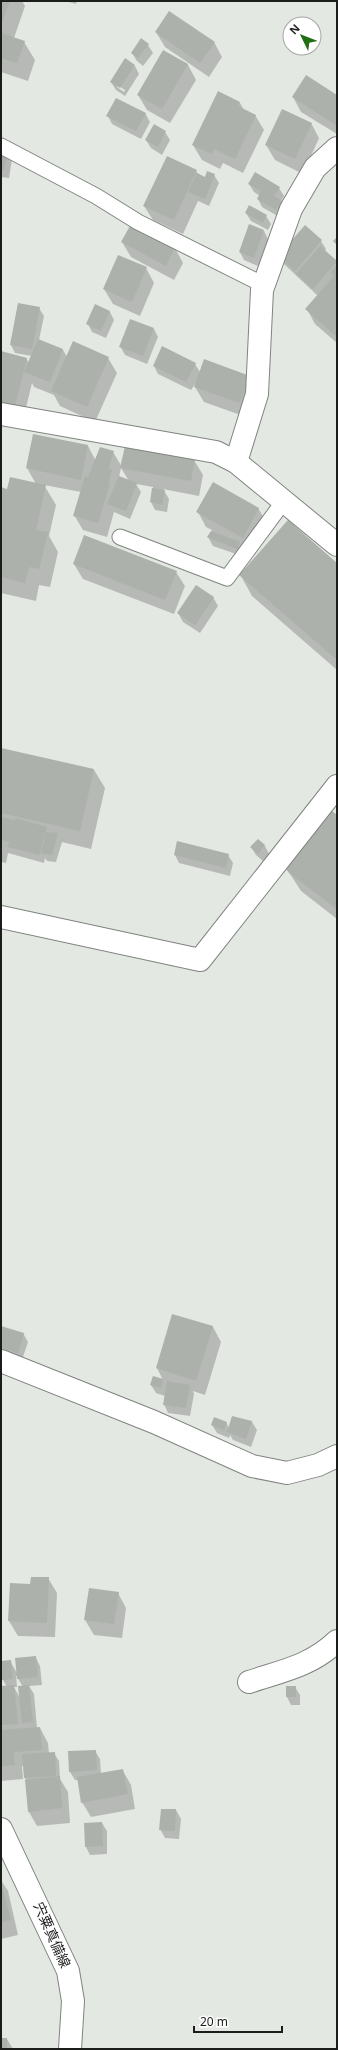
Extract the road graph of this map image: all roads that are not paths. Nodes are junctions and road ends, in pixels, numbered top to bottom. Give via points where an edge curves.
1 (1, 146) edge
2 (337, 148) edge
3 (264, 285) junction
4 (1, 414) edge
5 (236, 462) junction
6 (284, 501) junction
7 (120, 536) dead end
8 (337, 545) edge
9 (337, 786) edge
10 (1, 918) edge
11 (1, 1362) edge
12 (337, 1456) edge
13 (337, 1641) edge
14 (249, 1682) dead end
15 (3, 1837) edge
16 (70, 2049) edge

1 - 3 lane via 96,196 138,222
2 - 3 street via 315,168 291,209
3 - 5 street via 257,394
4 - 5 street via 216,452
5 - 6 street
6 - 7 lane via 227,578
6 - 8 street
9 - 10 street via 200,960
11 - 12 street via 154,1422 252,1466 287,1473 318,1465
13 - 14 street via 323,1654 300,1666
15 - 16 street, 宍粟真備線 via 68,1971 74,2001

